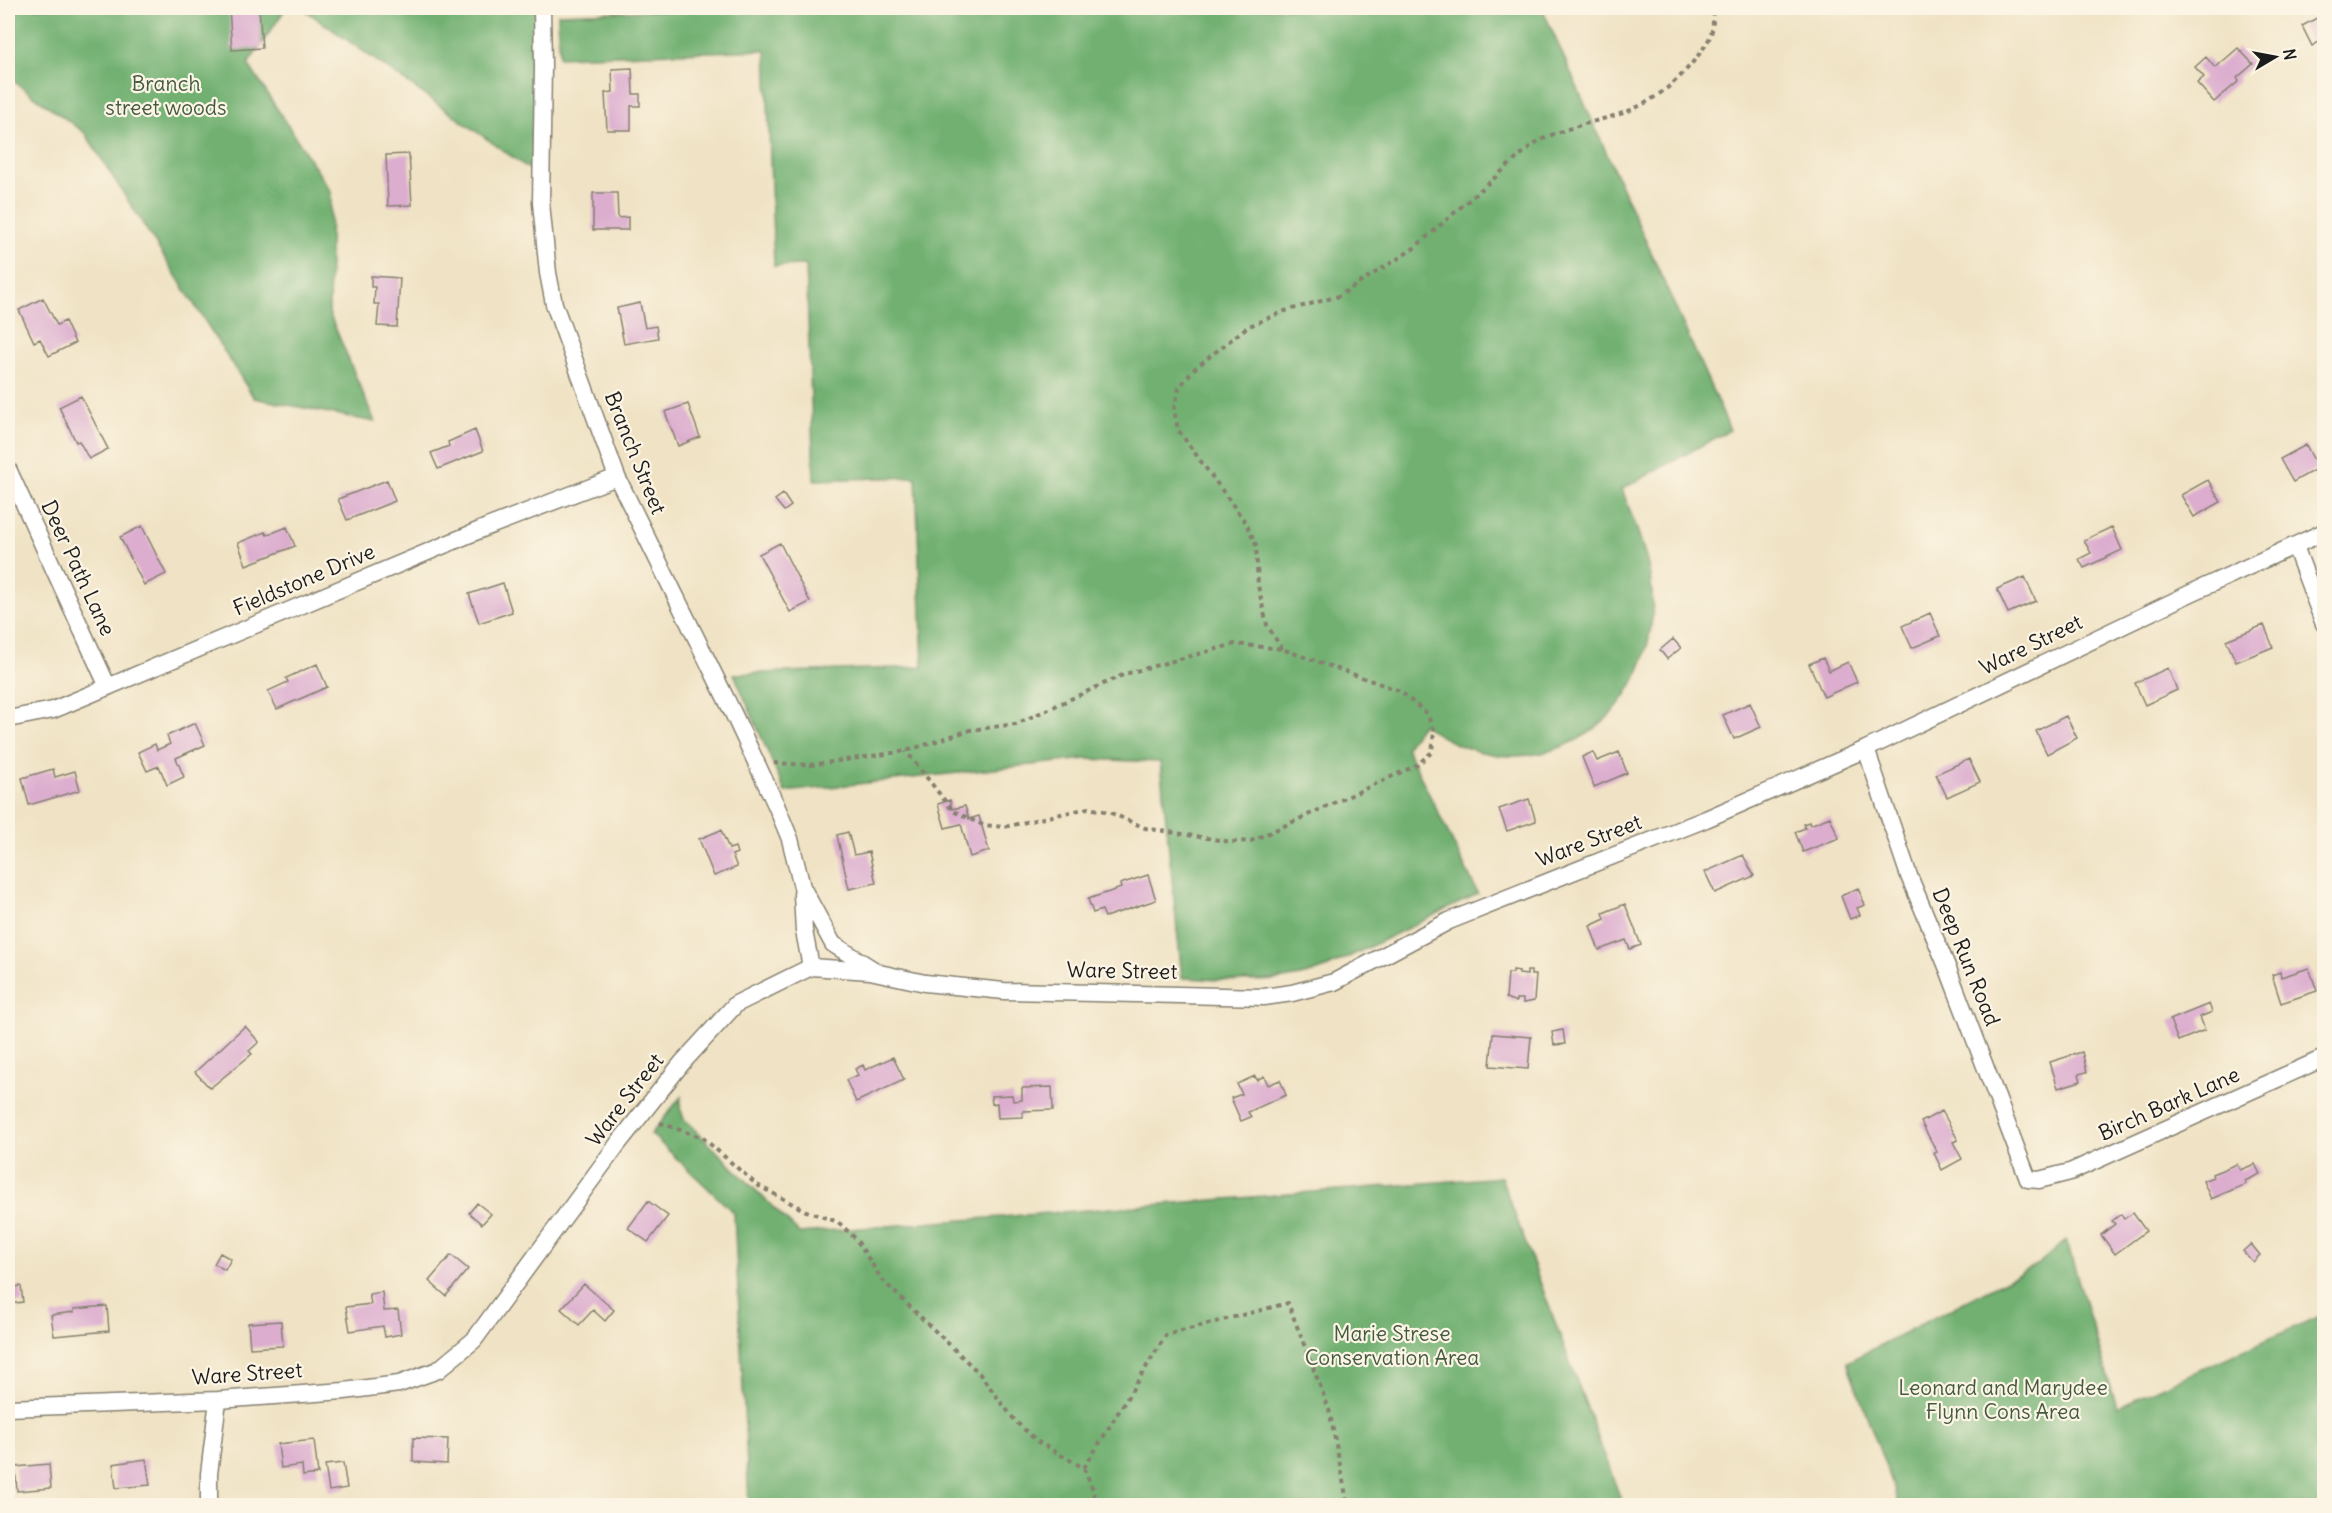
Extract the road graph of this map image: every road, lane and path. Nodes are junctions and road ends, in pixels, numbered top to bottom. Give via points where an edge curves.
1 (542, 8) edge
2 (1713, 8) edge
3 (8, 469) edge
4 (617, 477) junction
5 (2325, 532) edge
6 (2295, 546) junction
7 (2325, 624) edge
8 (1282, 650) junction
9 (108, 687) junction
10 (8, 719) edge
11 (1866, 749) junction
12 (906, 751) junction
13 (756, 762) junction
14 (802, 887) junction
15 (811, 967) junction
16 (879, 973) junction
17 (2325, 1058) edge
18 (660, 1123) dead end
19 (2028, 1179) joint
20 (218, 1400) junction
21 (8, 1408) edge
22 (1084, 1468) junction
23 (209, 1506) edge
24 (1093, 1506) edge
25 (1348, 1506) edge

1 - 4 street, Branch Street via 542,203 548,273 559,317
2 - 8 path via 1714,27 1707,45 1682,78 1665,91 1626,112 1550,134 1532,145 1413,249 1338,297 1247,327 1194,369 1179,388 1174,409 1178,430 1246,523 1256,545 1258,586 1267,625
3 - 9 street, Deer Path Lane
4 - 9 street, Fieldstone Drive via 487,527
4 - 13 street, Branch Street
5 - 6 street, Ware Street
6 - 7 street
6 - 11 street, Ware Street
8 - 12 path via 1235,644 1125,674 1016,724 970,730
8 - 12 path via 1400,691 1426,714 1434,730 1432,752 1417,765 1251,840 1231,842 1145,828 1109,812 1088,808 1004,827 983,825 952,811
9 - 10 street, Fieldstone Drive via 53,710
11 - 16 street, Ware Street via 1706,819 1459,917 1334,982 1292,993 1231,997 1004,991 925,983
11 - 19 street, Deep Run Road via 1909,876
12 - 13 path via 811,765
13 - 14 street, Branch Street via 790,839
14 - 15 street, Branch Street
14 - 16 street, Branch Street via 833,944
15 - 16 street, Ware Street
15 - 20 street, Ware Street via 736,1004 689,1055 617,1145 474,1340 438,1370 399,1384
17 - 19 street, Birch Bark Lane via 2070,1172
18 - 22 path via 704,1138 758,1185 806,1211 838,1222 855,1239 882,1280 979,1372 1016,1422 1038,1442
20 - 21 street, Ware Street
20 - 23 street
22 - 24 path via 1094,1492
22 - 25 path via 1166,1335 1288,1303 1329,1409

